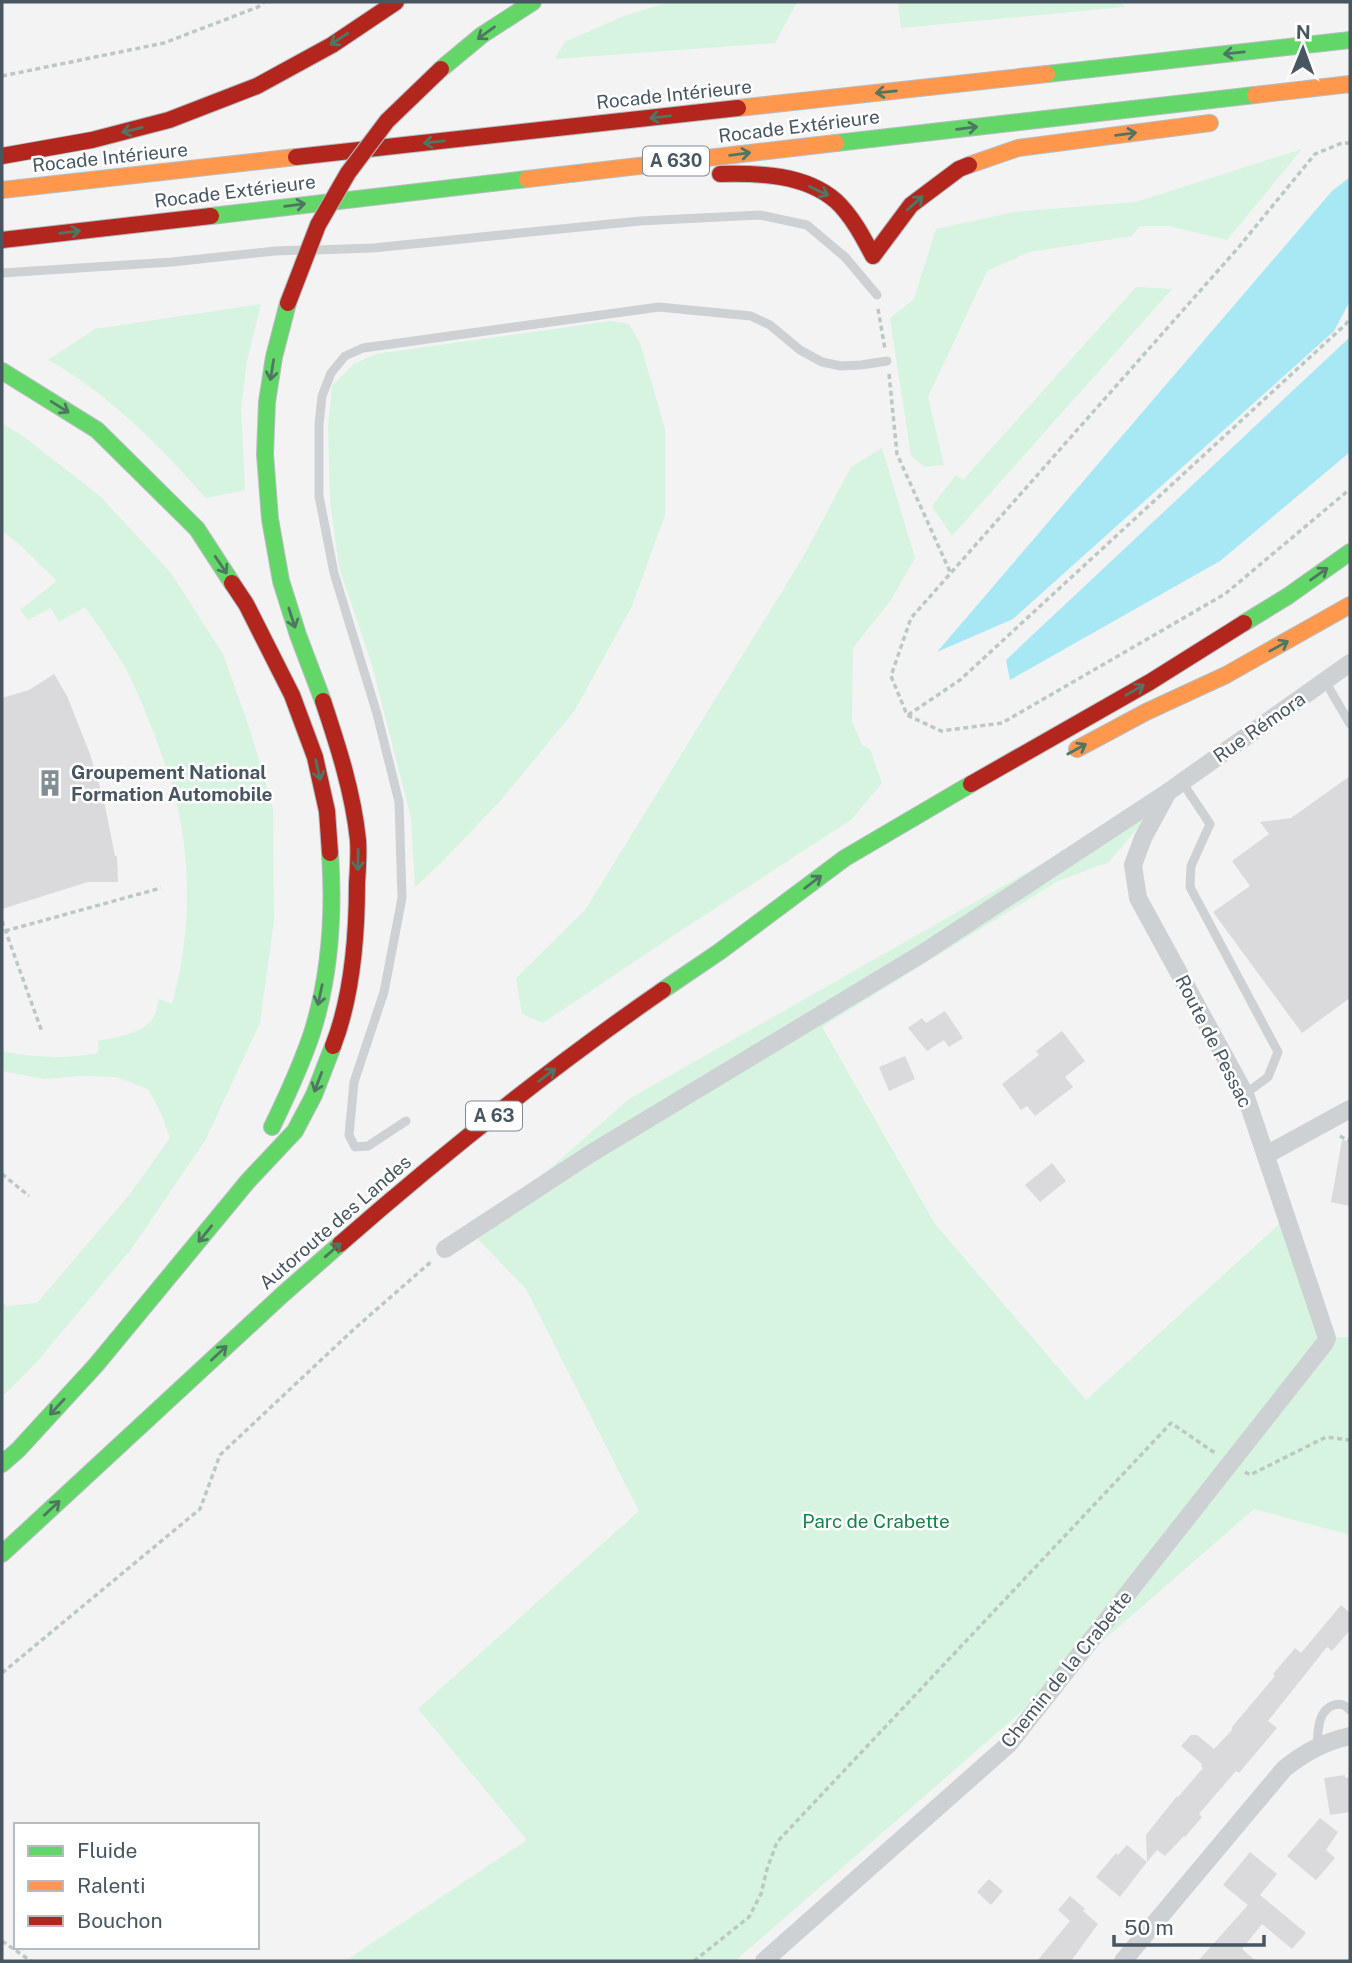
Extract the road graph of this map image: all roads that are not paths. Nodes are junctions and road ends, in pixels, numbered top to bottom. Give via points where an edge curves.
1 (396, 2) edge
2 (533, 2) edge
3 (1350, 40) edge
4 (1350, 84) edge
5 (1220, 121) dead end
6 (2, 156) edge
7 (461, 186) junction
8 (2, 190) edge
9 (2, 240) edge
10 (2, 273) edge
11 (877, 295) road end
12 (887, 360) road end
13 (2, 371) edge
14 (1350, 552) edge
15 (1350, 605) edge
16 (1350, 663) edge
17 (1325, 681) junction
18 (1350, 724) edge
19 (1067, 755) dead end
20 (1175, 787) junction
21 (828, 891) dead end
22 (719, 951) junction
23 (1245, 1094) junction
24 (1350, 1109) edge
25 (405, 1121) dead end
26 (1266, 1155) junction
27 (248, 1181) junction
28 (445, 1249) road end
29 (1327, 1338) joint
30 (2, 1464) edge
31 (2, 1554) edge
32 (1350, 1710) edge
33 (1350, 1736) edge
34 (1317, 1747) junction
35 (764, 1961) edge
36 (1123, 1961) edge

1 -> 6 highway via 257,86 169,120
2 -> 27 highway, bridge via 441,69 387,121 348,173 318,225 288,303 274,357 265,454 270,519 281,582 320,690 351,798 358,842 357,913 352,969 337,1036 314,1095 295,1131
3 -> 8 highway, Rocade Intérieure / A 630
7 -> 4 highway, Rocade Extérieure / A 630
7 -> 5 highway via 703,174 788,176 830,196 854,223 873,256 911,205 959,169 1018,148
9 -> 7 highway, Rocade Extérieure / A 630
10 - 11 lane via 760,215 807,225 845,257
12 - 25 lane via 841,366 822,362 751,316 659,307 363,348 345,356 331,373 319,424 319,496 334,573 399,802 402,898 384,992 354,1082 349,1135 355,1147 368,1146
13 -> 27 highway via 97,430 197,529 246,604 292,695 315,757 327,811 331,868 331,925 323,984 292,1086
22 -> 14 highway via 845,858 1150,682
19 -> 15 highway via 1226,676
16 - 17 street, Rue Rémora
17 - 18 lane
17 - 20 street, Rue Rémora
20 - 23 street, Route de Pessac via 1143,838 1133,866 1138,898
20 - 23 lane via 1210,824 1191,866 1190,887 1278,1052 1268,1077
20 - 28 street, Rue Rémora via 923,953 590,1154
21 - 22 highway
31 -> 22 highway, Autoroute des Landes / A 63 via 396,1195 528,1089
23 - 26 street, Route de Pessac
24 - 26 street
26 - 29 street, Route de Pessac
27 -> 30 highway via 96,1365
29 - 35 street, Chemin de la Crabette via 1010,1744
32 - 34 lane via 1338,1704 1328,1707 1319,1720
33 - 34 street
34 - 36 street via 1284,1769

